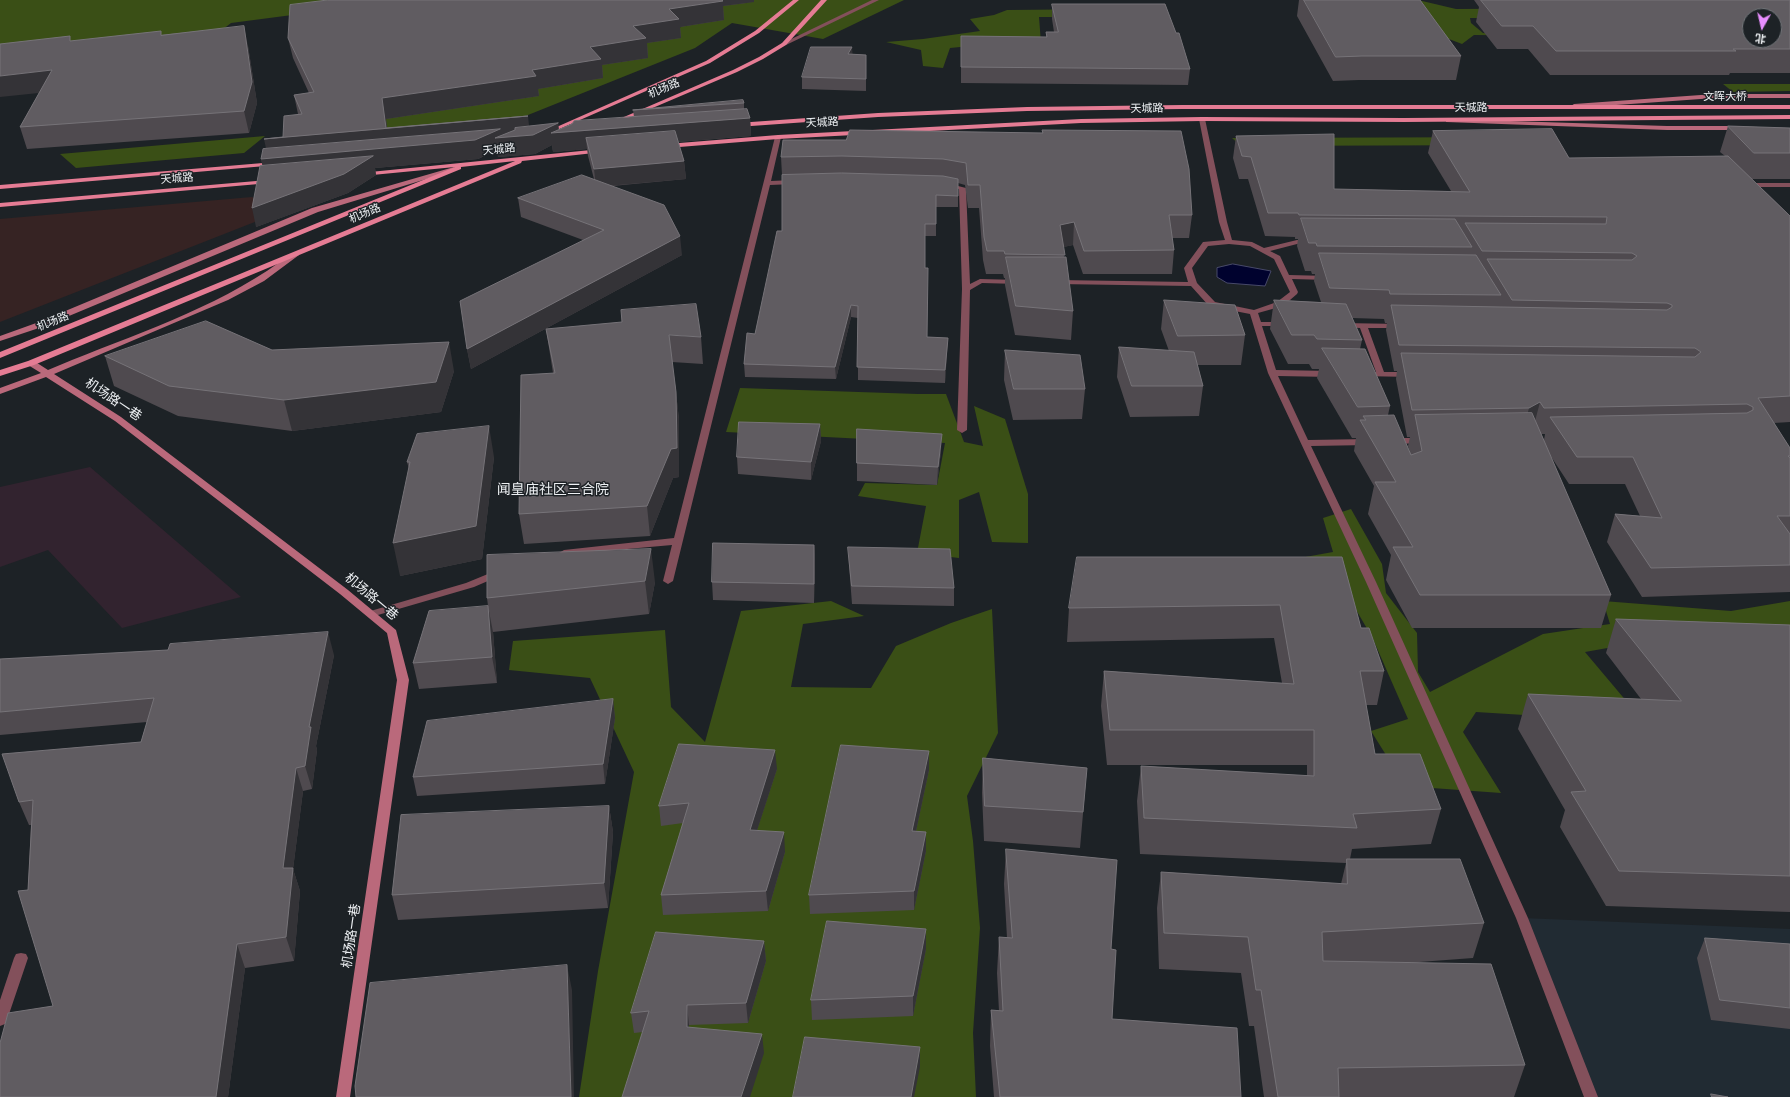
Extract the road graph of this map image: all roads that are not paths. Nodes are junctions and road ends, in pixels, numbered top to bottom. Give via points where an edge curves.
1 (796, 0) edge
2 (824, 0) edge
3 (876, 0) edge
4 (784, 44) junction
5 (1790, 96) edge
6 (1661, 107) joint
7 (1790, 107) edge
8 (1552, 108) junction
9 (1790, 117) edge
10 (1673, 118) joint
11 (1202, 119) junction
12 (1404, 120) junction
13 (726, 125) edge
14 (605, 126) edge
15 (1752, 128) edge
16 (538, 136) edge
17 (778, 136) junction
18 (557, 146) edge
19 (660, 146) edge
20 (606, 151) edge
21 (497, 153) edge
22 (530, 158) junction
23 (286, 163) edge
24 (469, 164) junction
25 (358, 174) edge
26 (278, 181) edge
27 (804, 182) edge
28 (767, 183) junction
29 (935, 184) edge
30 (1790, 185) edge
31 (0, 187) edge
32 (1764, 196) edge
33 (0, 206) edge
34 (1229, 242) junction
35 (1320, 242) edge
36 (1263, 250) junction
37 (295, 255) junction
38 (1286, 277) junction
39 (1333, 278) edge
40 (1028, 282) edge
41 (1051, 282) edge
42 (1193, 284) junction
43 (966, 289) junction
44 (1254, 312) junction
45 (1257, 324) junction
46 (1295, 324) edge
47 (1332, 325) edge
48 (1363, 326) junction
49 (1409, 327) edge
50 (0, 339) edge
51 (0, 355) edge
52 (31, 363) junction
53 (1272, 373) junction
54 (0, 374) edge
55 (47, 374) junction
56 (1342, 374) edge
57 (1358, 374) edge
58 (1381, 374) junction
59 (1420, 375) edge
60 (0, 391) edge
61 (962, 430) dead end
62 (1431, 440) edge
63 (1305, 443) junction
64 (678, 541) junction
65 (554, 554) edge
66 (511, 567) edge
67 (668, 581) dead end
68 (371, 614) junction
69 (21, 958) dead end
70 (0, 1020) edge
71 (343, 1097) edge
72 (1591, 1097) edge

1 - 16 main road, 机场路 via 757,32 708,62
2 - 4 main road, 机场路
3 - 4 street
4 - 14 main road, 机场路 via 735,71
5 - 8 street via 1715,96
6 - 7 main road, 文晖大桥
6 - 8 main road, 天城路
8 - 13 main road, 天城路 via 1028,109
9 - 10 main road, 文晖大桥
10 - 12 main road, 天城路
11 - 12 main road, 天城路
11 - 17 main road, 天城路 via 993,125
11 - 34 street
12 - 15 street
17 - 19 main road, 天城路
17 - 28 street
18 - 22 main road, 机场路
20 - 22 main road, 天城路
21 - 24 main road, 机场路
22 - 24 main road, 天城路
22 - 37 main road, 机场路
23 - 31 main road, 天城路
24 - 25 main road, 天城路
24 - 50 street, 机场路 via 315,210 42,324
24 - 51 main road, 机场路
26 - 33 main road, 天城路
27 - 28 street
28 - 64 street
29 - 43 street via 962,188
30 - 32 street via 1753,185
34 - 36 street via 1252,244
34 - 42 street via 1206,244 1188,268
35 - 36 street via 1297,242
36 - 38 street via 1277,258
37 - 52 main road, 机场路
37 - 55 street, 机场路 via 273,274 241,292
38 - 39 street
38 - 44 street via 1294,292 1280,304
40 - 43 street via 980,281
41 - 42 street
42 - 44 street via 1212,304
43 - 61 street
44 - 45 street
45 - 46 street
45 - 53 street
47 - 48 street
48 - 49 street
48 - 58 street
52 - 54 main road, 机场路
52 - 55 street, 机场路一巷
53 - 56 street
53 - 63 street
55 - 60 street, 机场路
55 - 68 street, 机场路一巷 via 118,419
57 - 58 street
58 - 59 street
62 - 63 street
63 - 72 street via 1371,582 1522,918
64 - 65 street
64 - 67 street
66 - 68 street via 470,585
68 - 71 street, 机场路一巷 via 392,632 403,680
69 - 70 street

